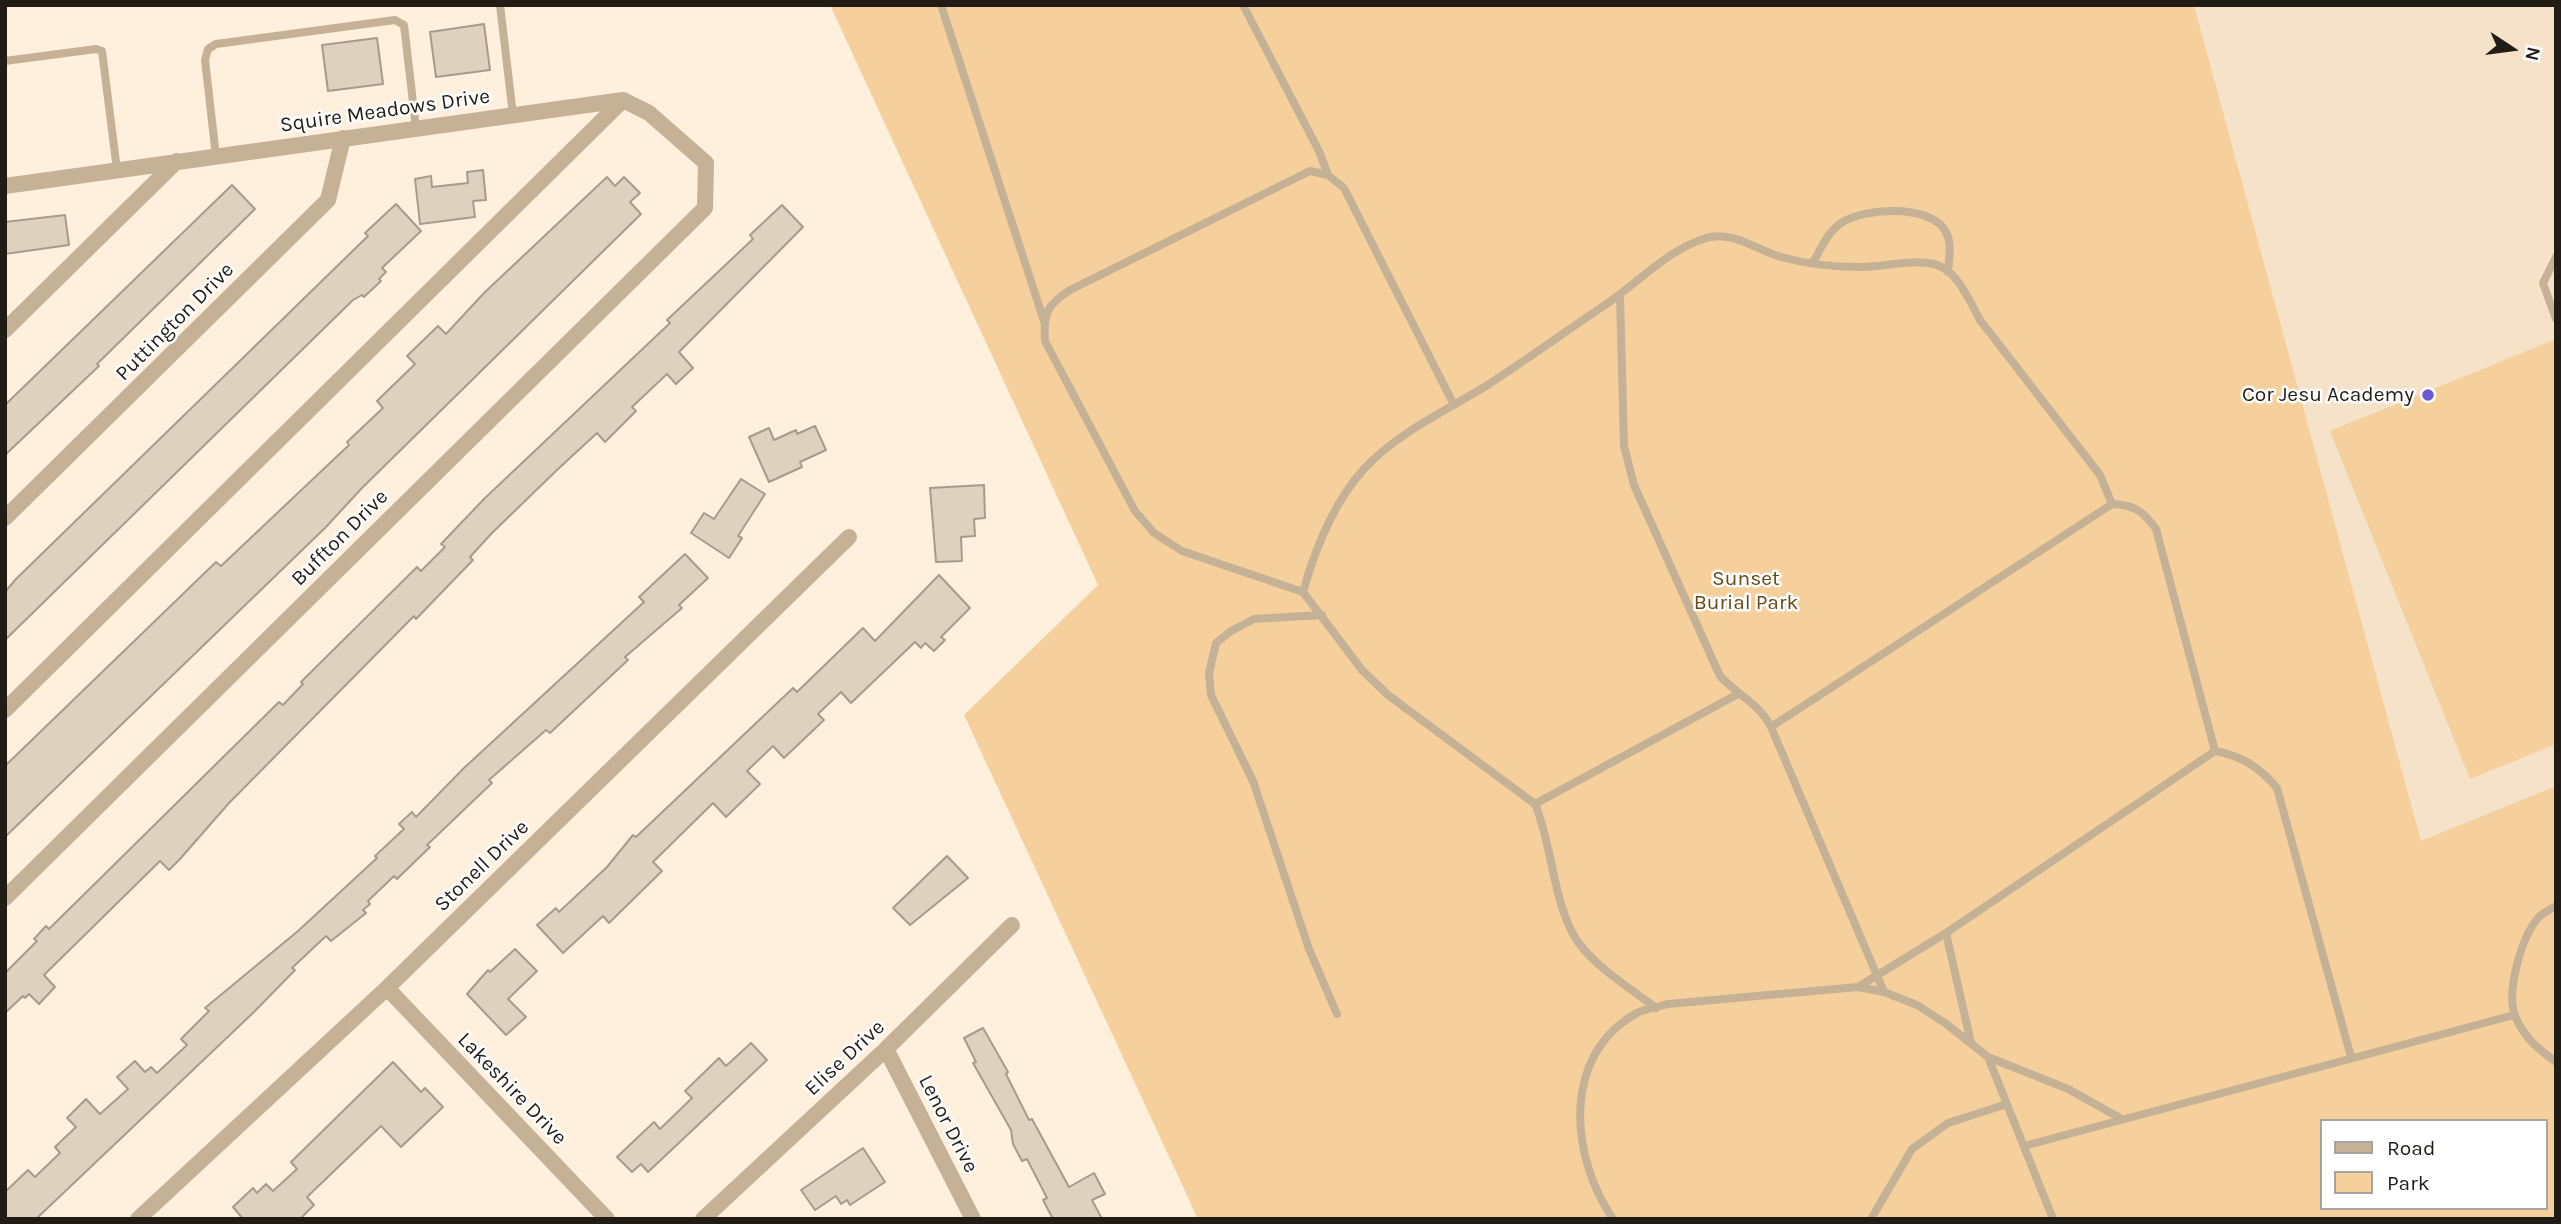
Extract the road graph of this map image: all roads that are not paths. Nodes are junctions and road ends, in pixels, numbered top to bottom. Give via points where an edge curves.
1 (500, 5) edge
2 (941, 5) edge
3 (1244, 5) edge
4 (5, 61) edge
5 (623, 100) junction
6 (513, 115) junction
7 (416, 128) junction
8 (343, 138) junction
9 (216, 156) junction
10 (177, 161) junction
11 (117, 170) junction
12 (1328, 175) junction
13 (5, 186) edge
14 (2556, 257) edge
15 (1813, 263) junction
16 (1948, 272) junction
17 (1619, 295) junction
18 (2556, 319) edge
19 (1044, 321) junction
20 (5, 330) edge
21 (1454, 405) junction
22 (2112, 504) junction
23 (5, 518) edge
24 (849, 537) dead end
25 (1303, 592) junction
26 (1322, 615) junction
27 (1738, 694) junction
28 (5, 710) edge
29 (1771, 727) junction
30 (2215, 751) junction
31 (1535, 804) junction
32 (5, 898) edge
33 (2556, 906) edge
34 (1012, 925) dead end
35 (1946, 933) junction
36 (1875, 977) junction
37 (387, 988) junction
38 (1858, 988) junction
39 (1884, 992) junction
40 (1656, 1008) junction
41 (1337, 1014) dead end
42 (2514, 1015) junction
43 (1971, 1043) junction
44 (886, 1049) junction
45 (1988, 1057) junction
46 (2351, 1057) junction
47 (2556, 1062) edge
48 (2007, 1104) junction
49 (2122, 1119) junction
50 (2024, 1146) junction
51 (138, 1219) edge
52 (607, 1219) edge
53 (703, 1219) edge
54 (973, 1219) edge
55 (1613, 1219) edge
56 (1871, 1219) edge
57 (2053, 1219) edge

1 - 6 lane
2 - 19 lane
3 - 12 lane via 1320,150
4 - 11 lane via 102,51
5 - 6 street, Squire Meadows Drive
5 - 28 street
5 - 32 street, Buffton Drive via 649,113 706,163 705,208
6 - 7 street, Squire Meadows Drive
7 - 8 street, Squire Meadows Drive
7 - 9 lane via 404,25 395,20 230,43 208,49 205,60
8 - 9 street, Squire Meadows Drive
8 - 23 street, Puttington Drive via 328,200
9 - 10 street, Squire Meadows Drive
10 - 11 street, Squire Meadows Drive
10 - 20 street
11 - 13 street, Squire Meadows Drive
12 - 19 lane via 1310,171 1295,176 1070,289 1052,302
12 - 21 lane via 1344,188
14 - 18 lane via 2543,283
15 - 16 lane via 1860,267 1935,264
15 - 16 lane via 1826,237 1841,223 1879,211 1934,219 1950,245
15 - 17 lane via 1723,236 1708,237 1681,248
16 - 22 lane via 2100,475
17 - 21 lane
17 - 27 lane via 1624,446 1634,485 1720,676
19 - 25 lane via 1045,341 1135,511 1154,533 1182,551
21 - 25 lane via 1391,444 1363,470 1313,554
22 - 29 lane
22 - 30 lane via 2132,505 2144,512 2156,529
24 - 37 street, Stonell Drive
25 - 26 lane
26 - 31 lane via 1362,670 1388,695
26 - 41 lane via 1254,619 1216,643 1209,673 1211,695 1254,781 1309,948
27 - 29 lane via 1763,711
27 - 31 lane
29 - 36 lane
30 - 35 lane
30 - 46 lane via 2236,755 2277,788
31 - 40 lane via 1577,940 1593,960
33 - 42 lane via 2538,918 2521,946
34 - 44 street, Elise Drive
35 - 36 lane
35 - 43 lane
36 - 38 lane
36 - 39 lane
37 - 51 street, Stonell Drive
37 - 52 street, Lakeshire Drive
38 - 39 lane
38 - 40 lane via 1723,997
39 - 43 lane via 1917,1005
40 - 55 lane via 1638,1012 1611,1033 1590,1059 1582,1086 1583,1148 1591,1181
42 - 46 lane
42 - 47 lane via 2531,1044
43 - 45 lane
44 - 53 street, Elise Drive
44 - 54 street, Lenor Drive
45 - 48 lane
45 - 49 lane via 2068,1089
46 - 49 lane
48 - 50 lane
48 - 56 lane via 1948,1123 1912,1149
49 - 50 lane
50 - 57 lane

